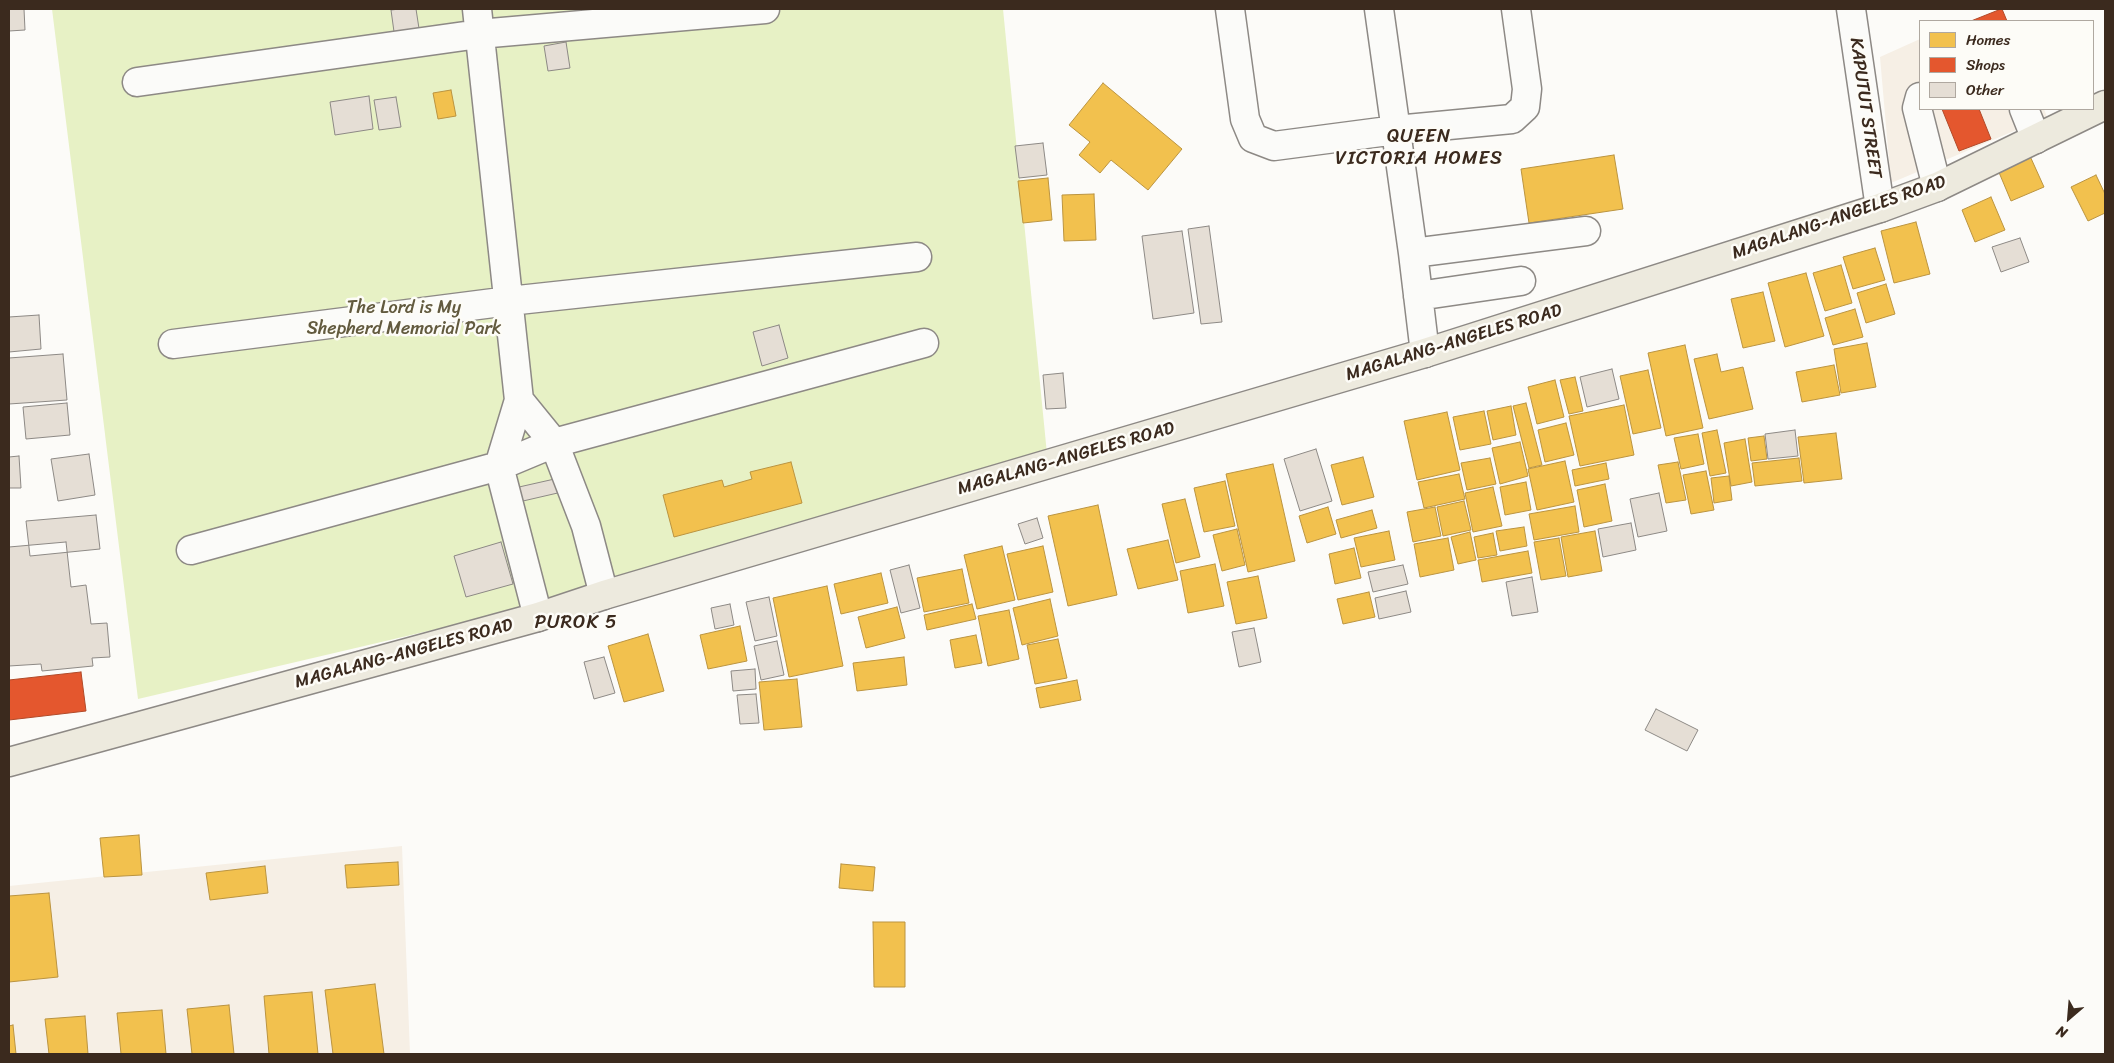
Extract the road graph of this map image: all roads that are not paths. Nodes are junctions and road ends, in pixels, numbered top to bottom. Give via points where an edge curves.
1 (764, 9) edge
2 (1230, 9) edge
3 (1379, 9) edge
4 (1516, 9) edge
5 (1851, 9) edge
6 (478, 21) edge
7 (137, 82) dead end
8 (1919, 101) edge
9 (2105, 105) edge
10 (2024, 110) edge
11 (1396, 130) junction
12 (2036, 139) junction
13 (1937, 187) junction
14 (1880, 208) junction
15 (1586, 231) dead end
16 (1414, 252) junction
17 (917, 257) dead end
18 (1521, 281) dead end
19 (1418, 296) junction
20 (509, 300) junction
21 (924, 343) dead end
22 (173, 344) dead end
23 (1425, 353) junction
24 (519, 400) junction
25 (554, 443) junction
26 (499, 466) junction
27 (191, 550) dead end
28 (604, 595) junction
29 (538, 617) junction
30 (9, 762) edge

1 - 6 street
2 - 11 street via 1245,119 1253,138 1274,146
3 - 11 street
4 - 11 street via 1527,88 1525,107 1512,119
5 - 14 street, KAPUTUT STREET
6 - 7 street
6 - 20 street
8 - 13 street via 1917,108
9 - 12 main road, MAGALANG-ANGELES ROAD
10 - 12 street
11 - 16 street
12 - 13 main road, MAGALANG-ANGELES ROAD
13 - 14 main road, MAGALANG-ANGELES ROAD
14 - 23 main road, MAGALANG-ANGELES ROAD
15 - 16 street
16 - 19 street
17 - 20 street
18 - 19 street
19 - 23 street
20 - 22 street
20 - 24 street
21 - 25 street
23 - 28 main road, MAGALANG-ANGELES ROAD
24 - 25 street
24 - 26 street
25 - 26 street
25 - 28 street via 586,526
26 - 27 street
26 - 29 street
28 - 29 main road, MAGALANG-ANGELES ROAD
29 - 30 main road, MAGALANG-ANGELES ROAD

